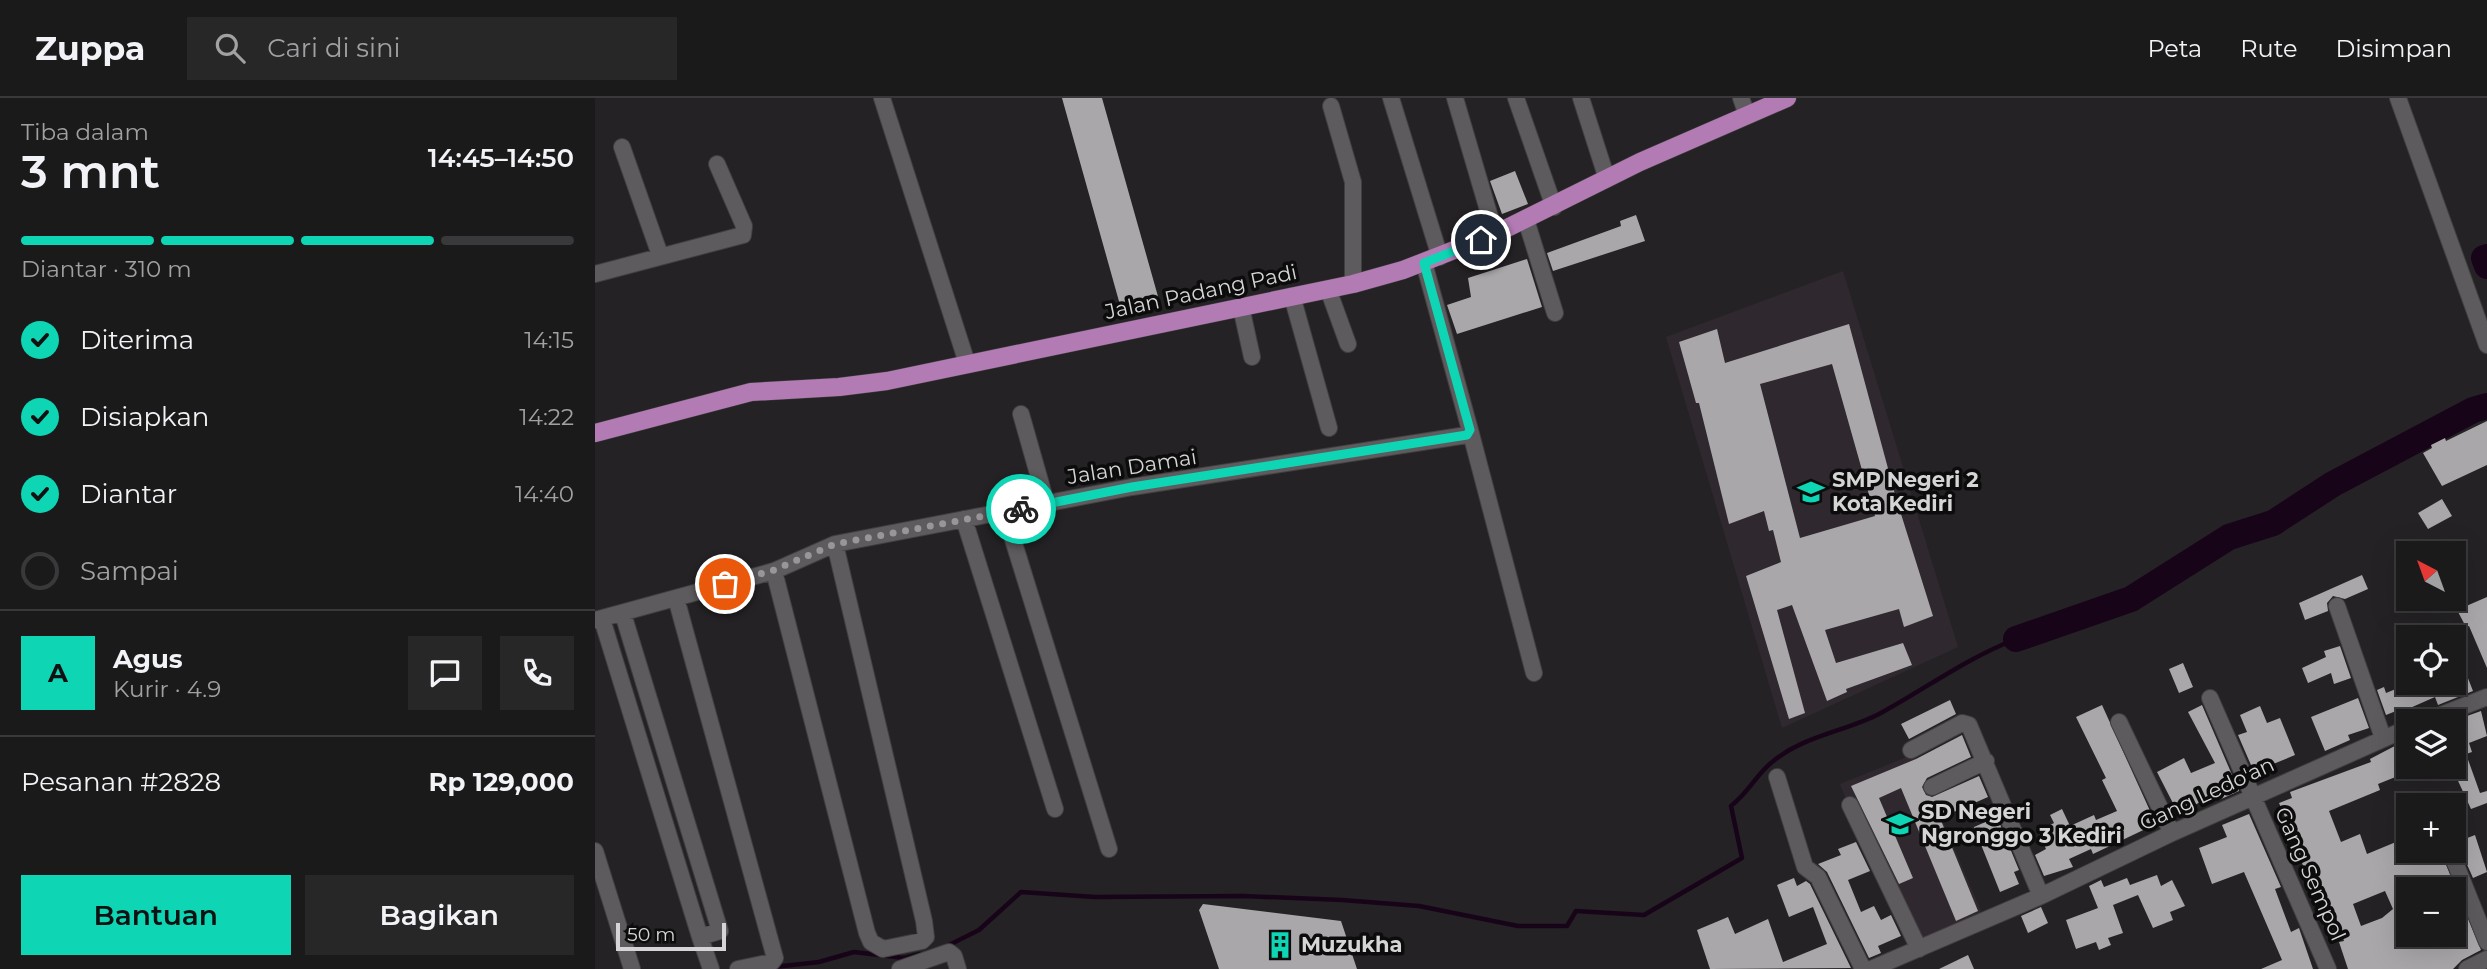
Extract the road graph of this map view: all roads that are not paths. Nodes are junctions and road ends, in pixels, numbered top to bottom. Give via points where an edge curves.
1 (882, 98) edge
2 (1391, 98) edge
3 (1455, 98) edge
4 (1516, 98) edge
5 (1581, 98) edge
6 (1787, 98) edge
7 (2398, 98) edge
8 (1331, 106) dead end
9 (1744, 107) edge
10 (622, 148) dead end
11 (717, 164) dead end
12 (1607, 179) junction
13 (1554, 207) junction
14 (1526, 220) junction
15 (1496, 234) junction
16 (660, 255) junction
17 (1432, 260) junction
18 (595, 274) edge
19 (1353, 284) junction
20 (1328, 289) junction
21 (1293, 296) junction
22 (1241, 307) junction
23 (1555, 313) dead end
24 (1348, 344) dead end
25 (2487, 345) edge
26 (1252, 357) dead end
27 (967, 363) junction
28 (1021, 414) dead end
29 (1329, 428) dead end
30 (1470, 430) junction
31 (595, 433) edge
32 (1046, 502) junction
33 (1005, 514) junction
34 (964, 519) junction
35 (835, 544) junction
36 (774, 570) junction
37 (676, 598) junction
38 (2337, 606) dead end
39 (623, 614) junction
40 (599, 619) edge
41 (1535, 673) dead end
42 (2487, 697) edge
43 (2210, 698) dead end
44 (2456, 709) edge
45 (2119, 722) dead end
46 (2396, 733) edge
47 (2383, 738) junction
48 (1911, 750) dead end
49 (1986, 761) junction
50 (1777, 778) dead end
51 (1932, 787) dead end
52 (2253, 796) junction
53 (1850, 805) dead end
54 (1055, 809) dead end
55 (2172, 833) junction
56 (1109, 849) dead end
57 (595, 851) edge
58 (2455, 863) edge
59 (2041, 896) junction
60 (700, 937) junction
61 (2487, 942) edge
62 (1919, 949) junction
63 (2487, 960) edge
64 (1903, 964) edge
65 (632, 969) edge
66 (711, 969) edge
67 (738, 969) edge
68 (900, 969) edge
69 (958, 969) edge
70 (1863, 969) edge
71 (1871, 969) edge
72 (2329, 969) edge
73 (2467, 969) edge

1 - 27 street
2 - 17 street
3 - 15 street
4 - 13 street
5 - 12 street
6 - 9 main road, Jalan Padang Padi
7 - 25 street
8 - 19 street via 1353,182
9 - 12 main road, Jalan Padang Padi
10 - 16 street
11 - 16 street via 744,233
12 - 13 main road, Jalan Padang Padi
13 - 14 main road, Jalan Padang Padi
14 - 15 main road, Jalan Padang Padi
14 - 23 street
15 - 17 main road, Jalan Padang Padi
16 - 18 street
17 - 19 main road, Jalan Padang Padi
17 - 30 street
19 - 20 main road, Jalan Padang Padi
20 - 21 main road, Jalan Padang Padi
20 - 24 street
21 - 22 main road, Jalan Padang Padi
21 - 29 street
22 - 26 street
22 - 27 main road, Jalan Padang Padi
27 - 31 main road, Jalan Padang Padi via 866,384 751,392
28 - 32 street
30 - 32 street, Jalan Damai via 1460,437
30 - 41 street
32 - 33 street, Jalan Damai
33 - 34 street, Jalan Damai
33 - 56 street
34 - 35 street, Jalan Damai
34 - 54 street
35 - 36 street, Jalan Damai
35 - 36 street via 925,921 922,941 883,949 871,942 867,933
36 - 37 street, Jalan Damai
37 - 39 street, Jalan Damai
37 - 67 street via 775,958
38 - 47 street
39 - 40 street, Jalan Damai
39 - 60 street via 720,931
40 - 60 street
42 - 44 street
43 - 52 street, Gang Sempol
45 - 55 street
46 - 47 street, Gang Ledo'an
47 - 52 street, Gang Ledo'an
48 - 49 street via 1965,722
49 - 51 street
49 - 59 street
50 - 70 street via 1805,867 1818,877
52 - 55 street, Gang Ledo'an
52 - 72 street, Gang Sempol
53 - 62 street
55 - 59 street, Gang Ledo'an
57 - 65 street
58 - 61 street
59 - 62 street, Gang Ledo'an
60 - 66 street
62 - 64 street, Gang Ledo'an
63 - 73 street
64 - 71 street, Gang Ledo'an
68 - 69 street via 949,952

